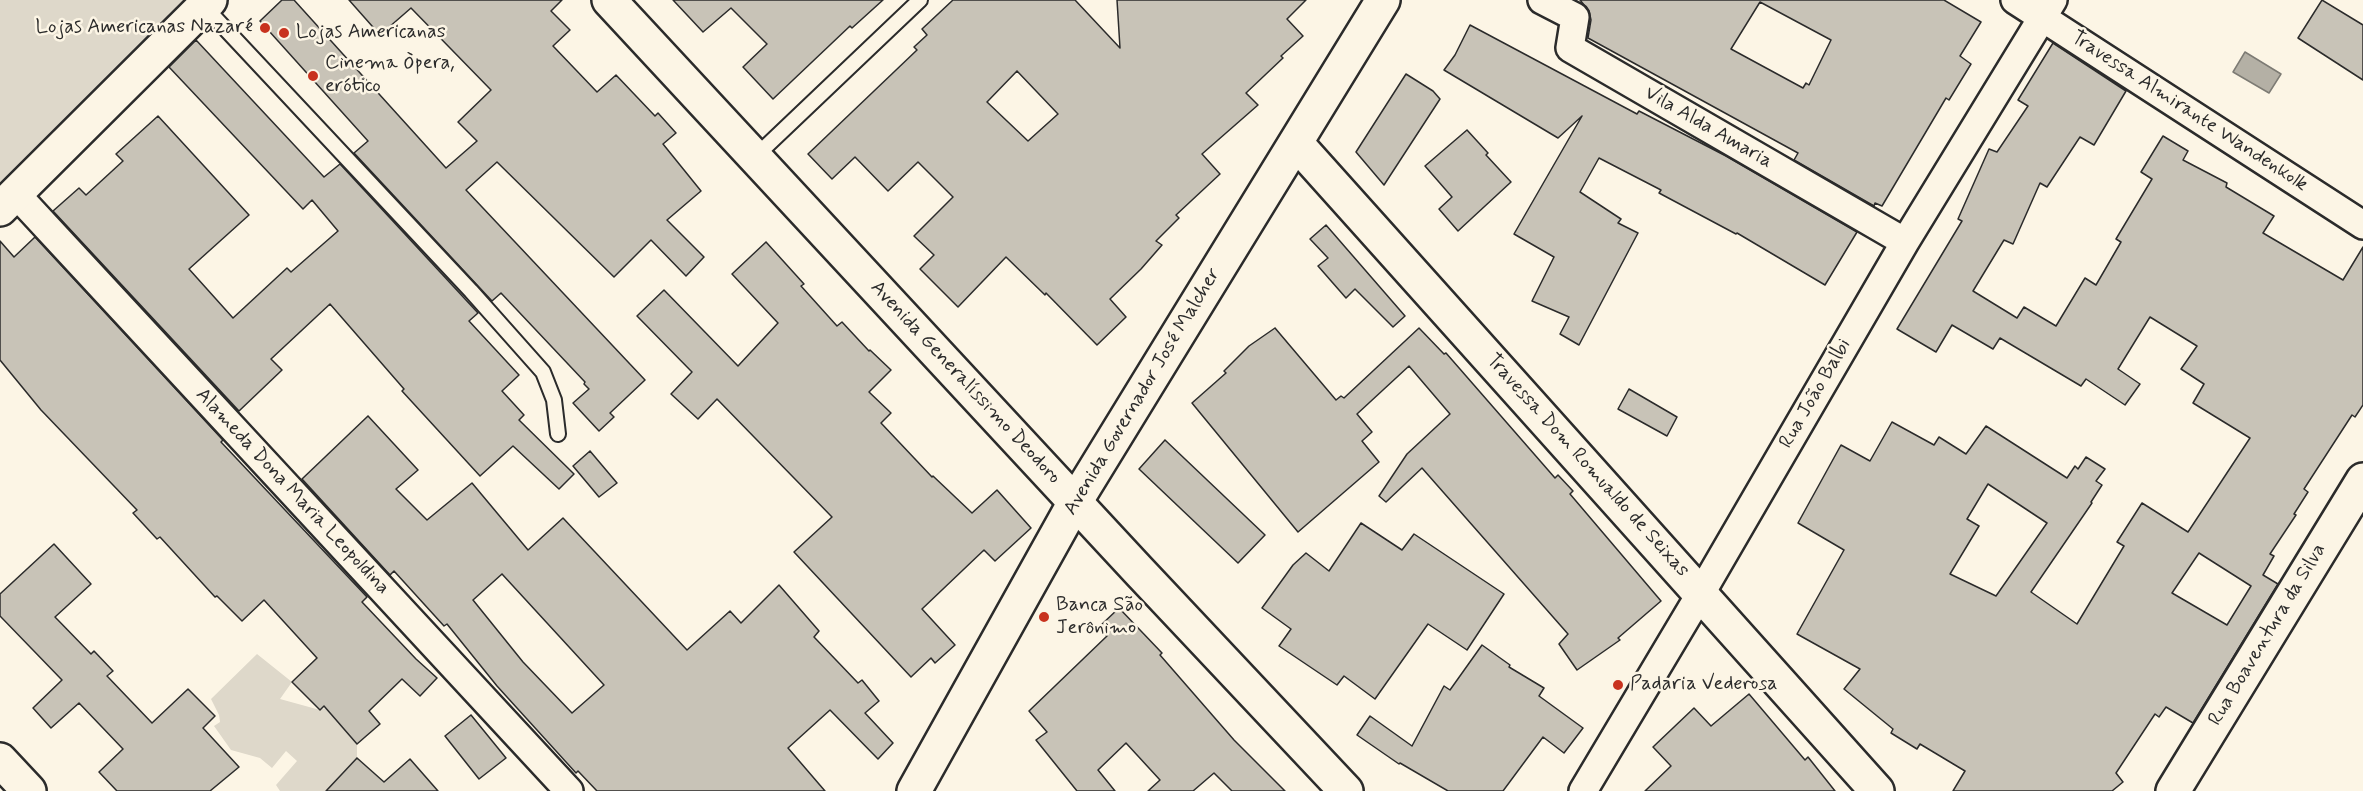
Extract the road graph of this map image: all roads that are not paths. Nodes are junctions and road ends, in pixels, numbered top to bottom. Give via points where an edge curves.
1 (609, 0) edge
2 (920, 0) edge
3 (1383, 0) edge
4 (1542, 0) edge
5 (2015, 0) edge
6 (207, 3) edge
7 (2048, 9) edge
8 (1296, 143) junction
9 (756, 156) junction
10 (8, 201) edge
11 (2363, 225) edge
12 (1905, 242) junction
13 (558, 434) dead end
14 (2363, 480) edge
15 (1075, 502) junction
16 (1701, 593) junction
17 (0, 760) edge
18 (30, 791) edge
19 (569, 791) edge
20 (914, 791) edge
21 (1346, 791) edge
22 (1583, 791) edge
23 (1877, 791) edge
24 (2173, 791) edge

1 - 9 street, Avenida Generalíssimo Deodoro
2 - 9 lane
3 - 8 street, Avenida Governador José Malcher
4 - 12 street, Vila Alda Amaria via 1575,17 1570,48
5 - 7 street, Travessa Almirante Wandenkolk
6 - 10 street
6 - 13 lane via 543,372 554,400
7 - 11 street, Travessa Almirante Wandenkolk
7 - 12 street, Rua João Balbi
8 - 15 street, Avenida Governador José Malcher
8 - 16 street, Travessa Dom Romualdo de Seixas
9 - 15 street, Avenida Generalíssimo Deodoro
10 - 19 street, Alameda Dona Maria Leopoldina
12 - 16 street, Rua João Balbi
14 - 24 street, Rua Boaventura da Silva
15 - 20 street, Avenida Governador José Malcher
15 - 21 street, Avenida Generalíssimo Deodoro
16 - 22 street, Rua João Balbi
16 - 23 street, Travessa Dom Romualdo de Seixas
17 - 18 street

